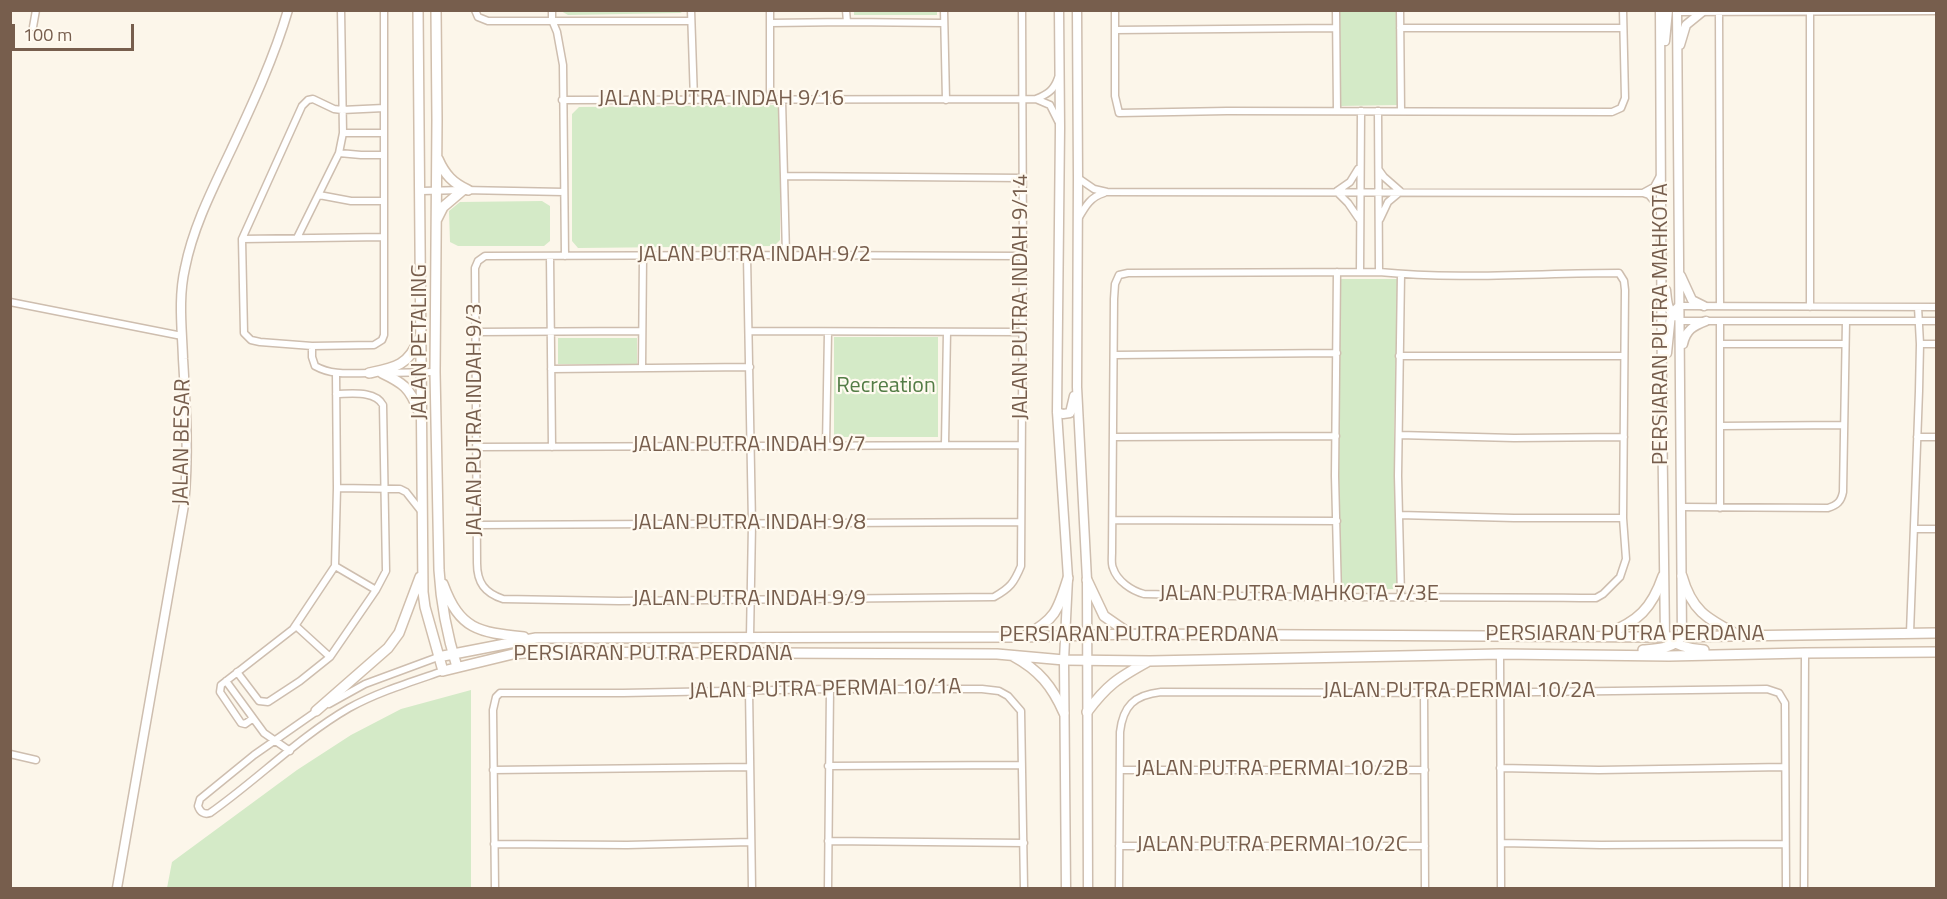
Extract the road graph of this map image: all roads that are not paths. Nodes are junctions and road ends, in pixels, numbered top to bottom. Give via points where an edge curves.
1 (36, 10) edge
2 (288, 10) edge
3 (341, 10) edge
4 (384, 10) edge
5 (418, 10) edge
6 (436, 10) edge
7 (475, 10) edge
8 (552, 10) edge
9 (691, 10) edge
10 (770, 10) edge
11 (846, 10) edge
12 (944, 10) edge
13 (1022, 10) edge
14 (1059, 10) edge
15 (1077, 10) edge
16 (1115, 10) edge
17 (1336, 10) edge
18 (1400, 10) edge
19 (1623, 10) edge
20 (1660, 10) edge
21 (1674, 11) edge
22 (1810, 11) edge
23 (1936, 11) edge
24 (1702, 12) edge
25 (1719, 12) edge
26 (552, 20) junction
27 (691, 21) junction
28 (847, 22) junction
29 (770, 23) junction
30 (944, 23) junction
31 (33, 27) dead end
32 (1336, 28) junction
33 (1400, 28) junction
34 (1623, 28) junction
35 (1115, 30) junction
36 (1677, 50) junction
37 (1660, 51) junction
38 (1059, 70) junction
39 (1022, 99) junction
40 (1036, 99) junction
41 (562, 100) junction
42 (694, 100) junction
43 (770, 100) junction
44 (782, 100) junction
45 (946, 100) junction
46 (384, 108) junction
47 (342, 110) junction
48 (1337, 111) junction
49 (1361, 111) junction
50 (1378, 111) junction
51 (1401, 111) junction
52 (1060, 128) junction
53 (343, 133) junction
54 (384, 133) junction
55 (339, 153) junction
56 (436, 154) junction
57 (384, 155) junction
58 (1377, 163) junction
59 (1360, 165) junction
60 (1661, 173) junction
61 (784, 176) junction
62 (1023, 178) junction
63 (1078, 178) junction
64 (466, 190) junction
65 (421, 191) junction
66 (436, 191) junction
67 (1400, 191) junction
68 (564, 192) junction
69 (1107, 192) junction
70 (1336, 192) junction
71 (1360, 192) junction
72 (1378, 192) junction
73 (1643, 193) junction
74 (319, 195) junction
75 (384, 201) junction
76 (1661, 210) junction
77 (436, 219) junction
78 (1078, 219) junction
79 (1360, 222) junction
80 (1378, 223) junction
81 (384, 237) junction
82 (297, 238) junction
83 (242, 239) junction
84 (786, 255) junction
85 (485, 256) joint
86 (550, 256) junction
87 (565, 256) junction
88 (747, 256) junction
89 (1023, 256) junction
90 (643, 257) junction
91 (1661, 261) junction
92 (1679, 270) junction
93 (1337, 272) junction
94 (1360, 272) junction
95 (1379, 272) junction
96 (1401, 274) junction
97 (10, 302) edge
98 (1679, 306) junction
99 (1704, 306) junction
100 (1720, 306) junction
101 (1810, 307) junction
102 (1918, 307) junction
103 (1936, 307) edge
104 (1671, 314) junction
105 (1679, 321) junction
106 (1706, 321) junction
107 (1720, 321) junction
108 (1846, 321) junction
109 (1919, 321) junction
110 (1936, 321) edge
111 (642, 331) junction
112 (749, 331) junction
113 (476, 332) junction
114 (550, 332) junction
115 (828, 332) junction
116 (946, 332) junction
117 (1022, 332) junction
118 (182, 336) junction
119 (420, 336) junction
120 (1720, 344) junction
121 (1845, 344) junction
122 (1936, 344) edge
123 (1920, 345) junction
124 (312, 346) junction
125 (1337, 353) junction
126 (1115, 355) junction
127 (1399, 356) junction
128 (1623, 356) junction
129 (1680, 361) junction
130 (750, 367) junction
131 (642, 368) junction
132 (551, 369) junction
133 (1661, 371) junction
134 (420, 372) junction
135 (435, 372) junction
136 (336, 373) junction
137 (369, 373) junction
138 (382, 373) junction
139 (1077, 387) junction
140 (336, 394) junction
141 (1057, 412) junction
142 (421, 417) junction
143 (1844, 425) junction
144 (1720, 426) junction
145 (1399, 435) junction
146 (1336, 436) junction
147 (1113, 437) junction
148 (1623, 437) junction
149 (1917, 437) junction
150 (1936, 437) edge
151 (945, 444) junction
152 (751, 445) junction
153 (1021, 445) junction
154 (826, 446) junction
155 (476, 447) junction
156 (552, 447) junction
157 (337, 488) junction
158 (385, 488) junction
159 (1681, 507) junction
160 (1720, 508) junction
161 (421, 511) junction
162 (1399, 515) junction
163 (1623, 518) junction
164 (1113, 520) junction
165 (1336, 521) junction
166 (1021, 522) junction
167 (752, 524) junction
168 (477, 525) junction
169 (1914, 529) junction
170 (1936, 529) edge
171 (335, 566) junction
172 (422, 570) junction
173 (439, 570) junction
174 (1663, 576) junction
175 (1682, 576) junction
176 (1068, 578) junction
177 (1087, 580) junction
178 (1014, 582) joint
179 (483, 587) joint
180 (376, 590) junction
181 (1338, 596) junction
182 (1401, 596) junction
183 (750, 600) junction
184 (296, 626) junction
185 (1910, 633) junction
186 (1936, 633) edge
187 (1130, 634) junction
188 (1065, 636) junction
189 (1087, 636) junction
190 (1601, 636) junction
191 (1740, 636) junction
192 (750, 637) junction
193 (1023, 637) junction
194 (1665, 637) junction
195 (536, 638) junction
196 (1678, 640) junction
197 (1936, 652) edge
198 (453, 653) junction
199 (1805, 653) junction
200 (997, 654) junction
201 (1500, 654) junction
202 (1726, 655) junction
203 (1629, 656) junction
204 (330, 657) junction
205 (438, 657) junction
206 (1087, 659) junction
207 (1064, 660) junction
208 (1149, 660) junction
209 (457, 667) junction
210 (443, 671) junction
211 (237, 672) junction
212 (225, 681) junction
213 (830, 689) junction
214 (749, 690) junction
215 (1424, 692) junction
216 (1500, 693) junction
217 (316, 711) junction
218 (1064, 712) junction
219 (1087, 712) junction
220 (252, 719) junction
221 (275, 740) junction
222 (290, 751) junction
223 (10, 754) edge
224 (36, 760) dead end
225 (1021, 765) junction
226 (828, 766) junction
227 (750, 767) junction
228 (1784, 767) junction
229 (1500, 768) junction
230 (494, 770) junction
231 (1120, 770) junction
232 (1425, 770) junction
233 (828, 841) junction
234 (751, 842) junction
235 (1024, 843) junction
236 (1502, 843) junction
237 (494, 844) junction
238 (1785, 844) junction
239 (1119, 846) junction
240 (1425, 846) junction
241 (117, 888) edge
242 (495, 888) edge
243 (752, 888) edge
244 (828, 888) edge
245 (1024, 888) edge
246 (1066, 888) edge
247 (1088, 888) edge
248 (1119, 888) edge
249 (1425, 888) edge
250 (1501, 888) edge
251 (1786, 888) edge
252 (1804, 888) edge

1 - 31 street
2 - 118 street, JALAN BESAR via 189,248 182,291
3 - 47 street
4 - 46 street
5 - 65 main road, JALAN PETALING
6 - 56 main road, JALAN PETALING
7 - 26 street via 478,17 488,21
8 - 26 street
9 - 27 street
10 - 29 street
11 - 28 street
12 - 30 street
13 - 39 street, JALAN PUTRA INDAH 9/14
14 - 38 street
15 - 63 street
16 - 35 street
17 - 32 street
18 - 33 street
19 - 34 street
20 - 37 street, PERSIARAN PUTRA MAHKOTA
21 - 24 street
21 - 36 street, PERSIARAN PUTRA MAHKOTA
21 - 37 street
22 - 23 street
22 - 25 street
22 - 101 street
24 - 25 street
24 - 36 street via 1686,25
25 - 100 street
26 - 27 street
26 - 41 street via 562,56
27 - 42 street
28 - 29 street
28 - 30 street
29 - 43 street
30 - 45 street
32 - 35 street
32 - 48 street
33 - 34 street
33 - 51 street
34 - 51 street via 1624,104 1612,112
35 - 48 street via 1115,96 1119,113
36 - 92 street, PERSIARAN PUTRA MAHKOTA
37 - 60 street, PERSIARAN PUTRA MAHKOTA
38 - 40 street via 1054,87
38 - 52 street
39 - 40 street, JALAN PUTRA INDAH 9/16
39 - 45 street, JALAN PUTRA INDAH 9/16
39 - 62 street, JALAN PUTRA INDAH 9/14
40 - 52 street via 1050,105
41 - 42 street, JALAN PUTRA INDAH 9/16
41 - 68 street
42 - 43 street, JALAN PUTRA INDAH 9/16
43 - 44 street, JALAN PUTRA INDAH 9/16
44 - 45 street, JALAN PUTRA INDAH 9/16
44 - 61 street
46 - 47 street
46 - 54 street
47 - 53 street
47 - 83 street via 313,99 305,102
48 - 49 street
49 - 50 street
49 - 59 street
50 - 51 street
50 - 58 street
52 - 141 street
53 - 54 street
53 - 55 street
54 - 57 street
55 - 57 street
55 - 74 street
56 - 64 main road via 451,180
56 - 66 main road, JALAN PETALING
57 - 75 street
58 - 67 street via 1381,174
58 - 72 street
59 - 70 street via 1354,178
59 - 71 street
60 - 73 street via 1654,187
60 - 76 street, PERSIARAN PUTRA MAHKOTA
61 - 62 street
61 - 84 street
62 - 89 street, JALAN PUTRA INDAH 9/14
63 - 69 street
63 - 78 street
64 - 66 street
64 - 68 street
64 - 77 main road via 446,204
65 - 66 street
65 - 119 main road, JALAN PETALING
66 - 77 main road, JALAN PETALING
67 - 72 street
67 - 73 street
67 - 80 street via 1388,202
68 - 87 street
69 - 70 street
69 - 78 street via 1091,199
70 - 71 street
70 - 79 street
71 - 72 street
71 - 79 street
72 - 80 street
73 - 76 street
74 - 75 street via 351,201
74 - 82 street
75 - 81 street
76 - 91 street, PERSIARAN PUTRA MAHKOTA
77 - 135 main road, JALAN PETALING
78 - 139 street
79 - 94 street
80 - 95 street
81 - 82 street
81 - 124 street via 382,340 374,345
82 - 83 street
83 - 124 street via 246,337 260,342
84 - 88 street, JALAN PUTRA INDAH 9/2
84 - 89 street, JALAN PUTRA INDAH 9/2
85 - 86 street, JALAN PUTRA INDAH 9/2
85 - 113 street, JALAN PUTRA INDAH 9/3 via 475,268
86 - 87 street, JALAN PUTRA INDAH 9/2
86 - 114 street
87 - 90 street, JALAN PUTRA INDAH 9/2
88 - 90 street, JALAN PUTRA INDAH 9/2
88 - 112 street
89 - 117 street, JALAN PUTRA INDAH 9/14
90 - 111 street
91 - 104 street
91 - 133 street, PERSIARAN PUTRA MAHKOTA
92 - 98 street, PERSIARAN PUTRA MAHKOTA
92 - 99 street via 1692,300
93 - 94 street
93 - 125 street
93 - 126 street, JALAN PUTRA MAHKOTA 7/3E via 1119,275 1114,299
94 - 95 street
95 - 96 street
96 - 127 street
96 - 128 street via 1619,273 1624,285
97 - 118 street
98 - 99 street
98 - 104 street
98 - 105 street, PERSIARAN PUTRA MAHKOTA
99 - 100 street
100 - 101 street
101 - 102 street
102 - 103 street
102 - 109 street
104 - 105 street
104 - 133 street
105 - 106 street
105 - 129 street, PERSIARAN PUTRA MAHKOTA
106 - 107 street
106 - 129 street via 1686,333
107 - 108 street
107 - 120 street
108 - 109 street
108 - 121 street
109 - 110 street
109 - 123 street
111 - 114 street
111 - 131 street
112 - 115 street
112 - 130 street
113 - 114 street
113 - 155 street, JALAN PUTRA INDAH 9/3
114 - 132 street
115 - 116 street
115 - 154 street
116 - 117 street
116 - 151 street
117 - 153 street, JALAN PUTRA INDAH 9/14
118 - 241 street, JALAN BESAR via 188,433 184,505
119 - 134 main road, JALAN PETALING
119 - 137 main road via 407,360 390,369
120 - 121 street
120 - 144 street
121 - 143 street
122 - 123 street
123 - 149 street
124 - 136 street via 315,366
125 - 126 street
125 - 146 street
126 - 147 street, JALAN PUTRA MAHKOTA 7/3E
127 - 128 street
127 - 145 street
128 - 148 street
129 - 159 street, PERSIARAN PUTRA MAHKOTA
130 - 131 street
130 - 152 street
131 - 132 street
132 - 156 street
133 - 174 street, PERSIARAN PUTRA MAHKOTA
134 - 135 street
134 - 138 street
134 - 142 main road, JALAN PETALING
135 - 173 main road, JALAN PETALING
136 - 137 street
136 - 140 street
137 - 138 street
138 - 142 main road via 408,389
139 - 141 street via 1071,413
139 - 177 street
140 - 157 street
140 - 158 street via 374,396 383,405
141 - 176 street
142 - 161 main road, JALAN PETALING
143 - 144 street
143 - 160 street via 1843,492 1836,506
144 - 160 street
145 - 148 street
145 - 162 street
146 - 147 street
146 - 165 street
147 - 164 street, JALAN PUTRA MAHKOTA 7/3E
148 - 163 street
149 - 150 street
149 - 169 street
151 - 153 street, JALAN PUTRA INDAH 9/7
151 - 154 street, JALAN PUTRA INDAH 9/7
152 - 154 street, JALAN PUTRA INDAH 9/7
152 - 156 street, JALAN PUTRA INDAH 9/7
152 - 167 street
153 - 166 street, JALAN PUTRA INDAH 9/14
155 - 156 street, JALAN PUTRA INDAH 9/7
155 - 168 street, JALAN PUTRA INDAH 9/3
157 - 158 street
157 - 171 street
158 - 161 street via 406,492
158 - 180 street via 386,571
159 - 160 street
159 - 175 street, PERSIARAN PUTRA MAHKOTA
161 - 172 main road, JALAN PETALING
162 - 163 street
162 - 182 street
163 - 182 street, JALAN PUTRA MAHKOTA 7/3E via 1626,559 1622,573 1596,598
164 - 165 street
164 - 181 street, JALAN PUTRA MAHKOTA 7/3E via 1113,568 1135,592 1231,597
165 - 181 street
166 - 167 street, JALAN PUTRA INDAH 9/8
166 - 178 street, JALAN PUTRA INDAH 9/14 via 1021,567
167 - 168 street, JALAN PUTRA INDAH 9/8
167 - 183 street
168 - 179 street, JALAN PUTRA INDAH 9/3 via 477,572
169 - 170 street
169 - 185 street
171 - 180 street
171 - 184 street
172 - 205 main road, JALAN PETALING via 425,607
172 - 217 main road via 399,633 388,648
173 - 195 main road via 448,598 463,620 484,631
173 - 198 main road, JALAN PETALING via 442,606
174 - 190 main road via 1642,615
174 - 194 street, PERSIARAN PUTRA MAHKOTA
175 - 191 main road via 1686,592 1698,610
175 - 196 street, PERSIARAN PUTRA MAHKOTA
176 - 188 street
176 - 193 main road via 1058,608 1049,620
177 - 187 main road via 1104,616
177 - 189 street
178 - 183 street, JALAN PUTRA INDAH 9/9 via 994,597
179 - 183 street, JALAN PUTRA INDAH 9/9 via 503,599
180 - 204 street
181 - 182 street, JALAN PUTRA MAHKOTA 7/3E
183 - 192 street
184 - 204 street
184 - 211 street
185 - 186 main road, PERSIARAN PUTRA PERDANA
185 - 191 main road, PERSIARAN PUTRA PERDANA
187 - 189 main road, PERSIARAN PUTRA PERDANA
187 - 190 main road, PERSIARAN PUTRA PERDANA
188 - 189 main road, PERSIARAN PUTRA PERDANA
188 - 193 main road, PERSIARAN PUTRA PERDANA
188 - 207 street
189 - 206 street
190 - 194 main road, PERSIARAN PUTRA PERDANA
191 - 196 main road, PERSIARAN PUTRA PERDANA
192 - 193 main road, PERSIARAN PUTRA PERDANA
192 - 195 main road, PERSIARAN PUTRA PERDANA
194 - 196 main road, PERSIARAN PUTRA PERDANA
195 - 198 main road, PERSIARAN PUTRA PERDANA
196 - 202 main road via 1692,649
196 - 203 main road
197 - 199 main road, PERSIARAN PUTRA PERDANA
198 - 205 main road, PERSIARAN PUTRA PERDANA
198 - 209 main road, JALAN PETALING
199 - 202 main road, PERSIARAN PUTRA PERDANA
199 - 252 street
200 - 207 main road, PERSIARAN PUTRA PERDANA
200 - 209 main road, PERSIARAN PUTRA PERDANA via 537,652
200 - 218 main road via 1013,656 1036,672 1052,688
201 - 203 main road, PERSIARAN PUTRA PERDANA
201 - 208 main road, PERSIARAN PUTRA PERDANA
201 - 216 street
202 - 203 main road, PERSIARAN PUTRA PERDANA
204 - 211 street via 263,703
205 - 210 main road, JALAN PETALING
205 - 217 street, PERSIARAN PUTRA PERDANA via 366,684
206 - 207 main road, PERSIARAN PUTRA PERDANA
206 - 208 main road, PERSIARAN PUTRA PERDANA
206 - 219 street
207 - 218 street
208 - 219 main road via 1111,684
209 - 210 main road, PERSIARAN PUTRA PERDANA
210 - 222 street, PERSIARAN PUTRA PERDANA via 349,708
211 - 212 street
212 - 220 street
212 - 220 street via 220,692 239,720 245,724
213 - 214 street, JALAN PUTRA PERMAI 10/1A
213 - 225 street, JALAN PUTRA PERMAI 10/1A via 999,691 1021,711
213 - 226 street
214 - 227 street
214 - 230 street, JALAN PUTRA PERMAI 10/1A via 500,693 493,710
215 - 216 street, JALAN PUTRA PERMAI 10/2A
215 - 231 street, JALAN PUTRA PERMAI 10/2A via 1149,694 1133,702 1121,720
215 - 232 street
216 - 228 street, JALAN PUTRA PERMAI 10/2A via 1771,690 1782,696 1785,703
216 - 229 street
217 - 221 street, PERSIARAN PUTRA PERDANA
218 - 246 street
219 - 247 street
220 - 221 street
221 - 222 street
221 - 222 street, PERSIARAN PUTRA PERDANA via 200,799 200,810 210,813
223 - 224 street
225 - 226 street
225 - 235 street, JALAN PUTRA PERMAI 10/1A
226 - 233 street
227 - 230 street
227 - 234 street
228 - 229 street
228 - 238 street, JALAN PUTRA PERMAI 10/2A
229 - 236 street
230 - 237 street
231 - 232 street, JALAN PUTRA PERMAI 10/2B
231 - 239 street, JALAN PUTRA PERMAI 10/2A
232 - 240 street
233 - 235 street
233 - 244 street
234 - 237 street
234 - 243 street
235 - 245 street, JALAN PUTRA PERMAI 10/1A
236 - 238 street
236 - 250 street
237 - 242 street
238 - 251 street, JALAN PUTRA PERMAI 10/2A
239 - 240 street, JALAN PUTRA PERMAI 10/2C
239 - 248 street, JALAN PUTRA PERMAI 10/2A
240 - 249 street

